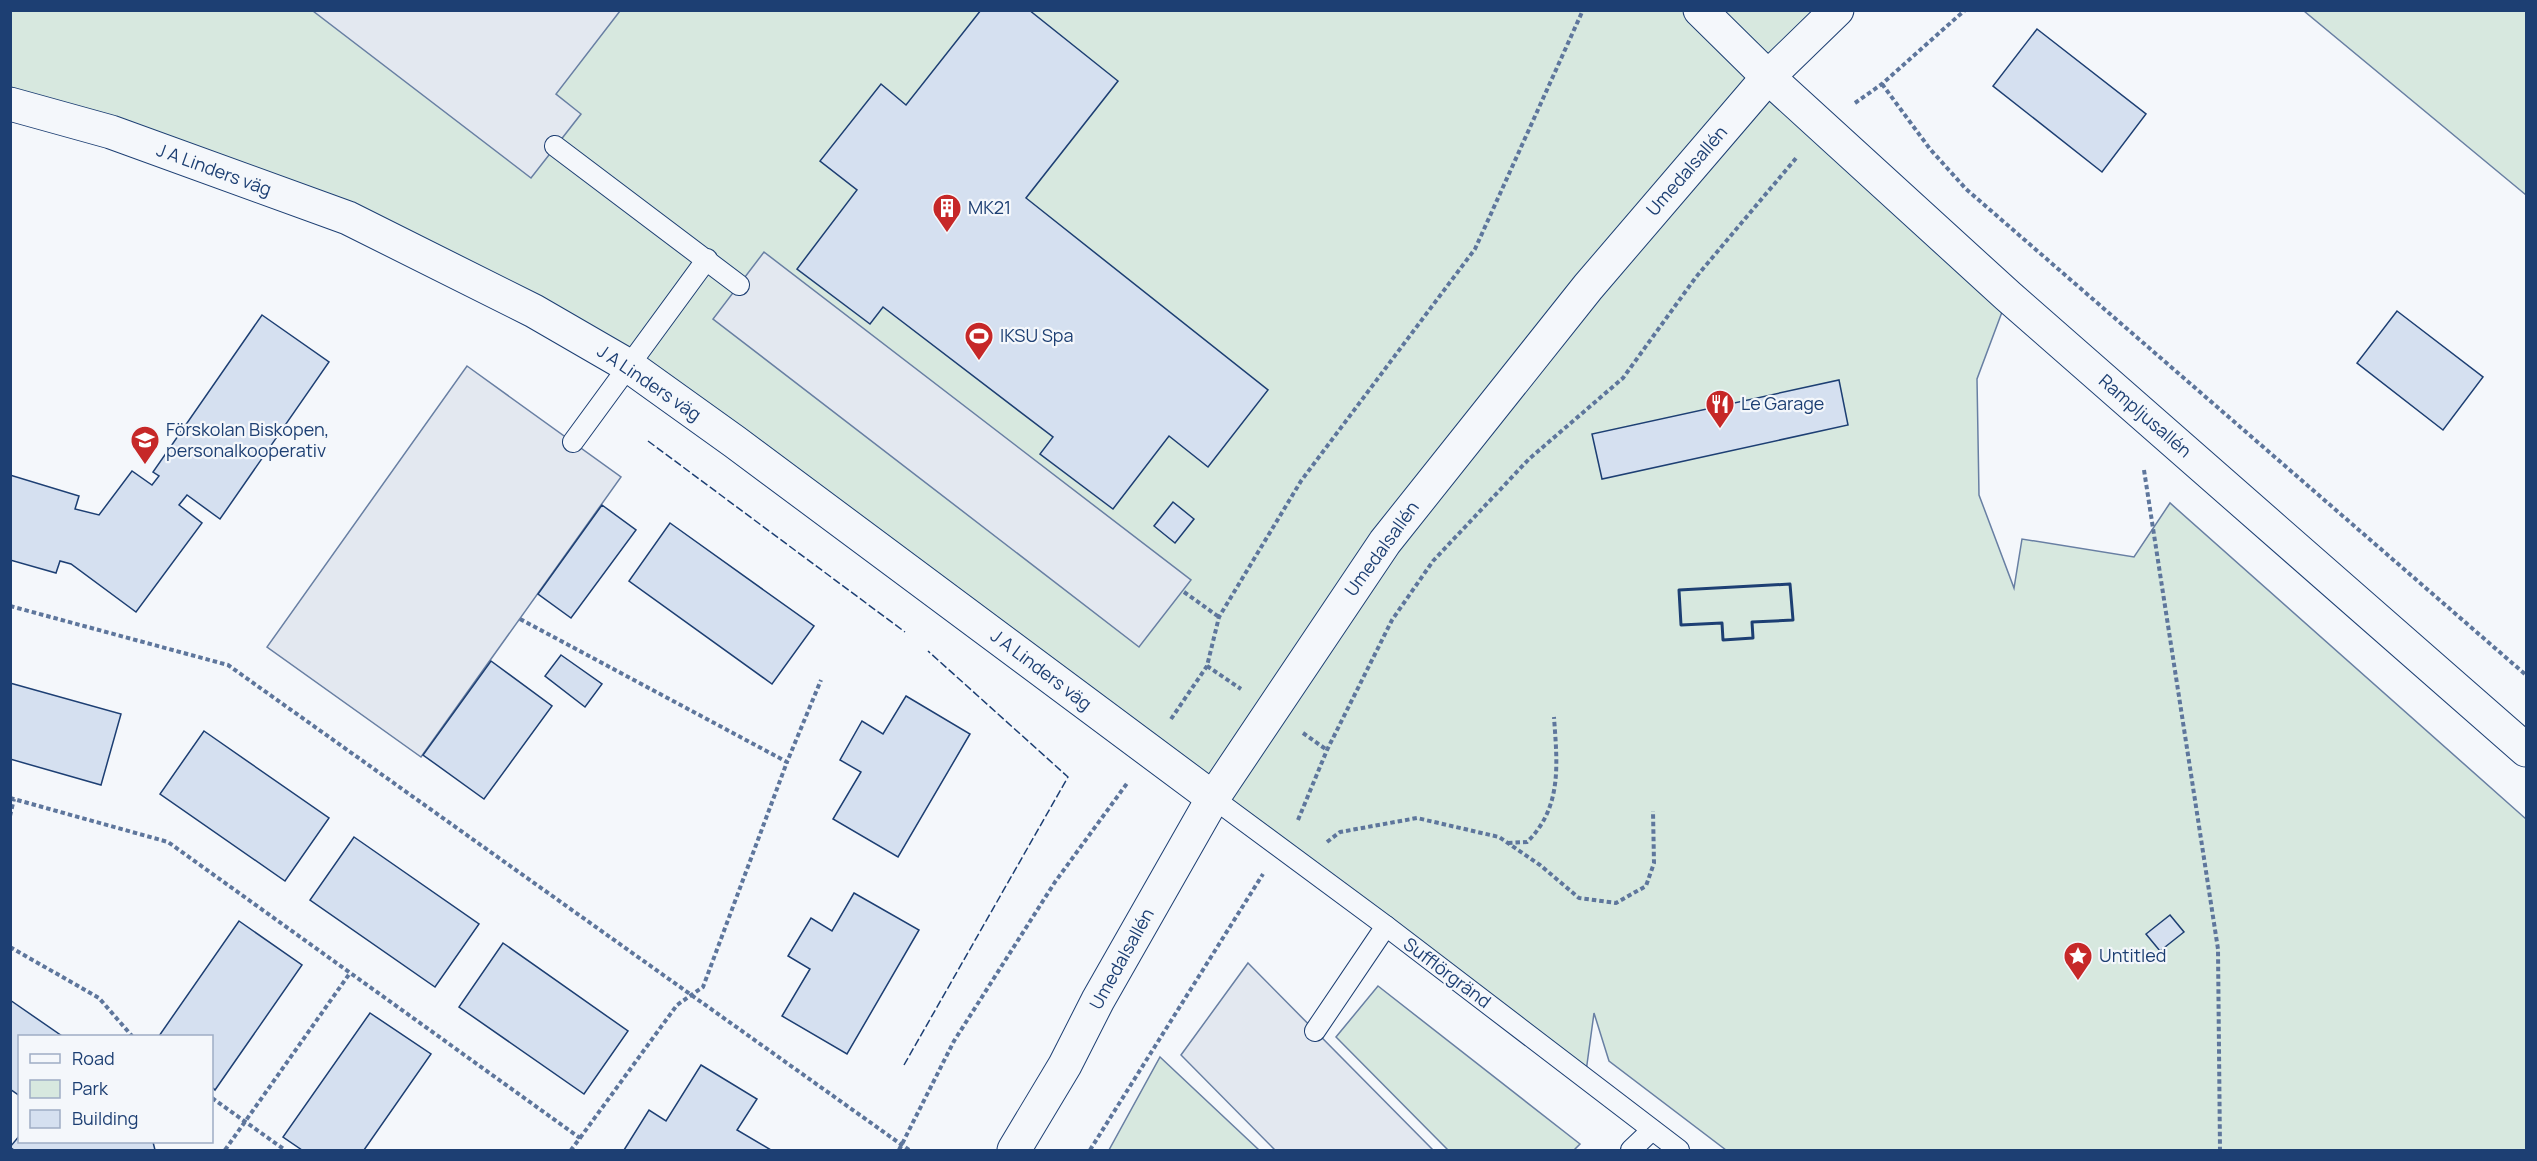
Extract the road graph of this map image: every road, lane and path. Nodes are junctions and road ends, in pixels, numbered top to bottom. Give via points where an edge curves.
1 (1583, 10) edge
2 (1700, 10) edge
3 (1837, 10) edge
4 (1965, 10) edge
5 (1768, 77) junction
6 (1882, 84) junction
7 (10, 105) edge
8 (1824, 126) junction
9 (555, 146) dead end
10 (707, 259) junction
11 (739, 285) dead end
12 (628, 366) junction
13 (573, 442) dead end
14 (2144, 466) dead end
15 (1184, 592) dead end
16 (10, 606) edge
17 (1219, 617) junction
18 (520, 619) dead end
19 (2526, 675) edge
20 (821, 680) dead end
21 (1554, 717) dead end
22 (2526, 750) edge
23 (1150, 751) junction
24 (787, 762) junction
25 (1213, 798) junction
26 (12, 799) edge
27 (1653, 811) dead end
28 (10, 816) edge
29 (1507, 843) junction
30 (1280, 848) junction
31 (1301, 863) junction
32 (1386, 926) junction
33 (10, 947) edge
34 (350, 973) junction
35 (690, 996) junction
36 (1315, 1031) dead end
37 (131, 1035) edge
38 (213, 1099) edge
39 (245, 1122) junction
40 (1652, 1130) junction
41 (580, 1138) junction
42 (901, 1148) edge
43 (225, 1150) edge
44 (285, 1150) edge
45 (571, 1150) edge
46 (909, 1150) edge
47 (1014, 1150) edge
48 (1090, 1150) edge
49 (1631, 1150) edge
50 (1679, 1150) edge
51 (2220, 1150) edge

1 - 17 path via 1475,249 1301,481
2 - 5 street, Rampljusallén
3 - 5 street, Umedalsallén
4 - 6 path
5 - 8 street, Rampljusallén
5 - 25 street, Umedalsallén via 1588,287 1385,542
6 - 8 path
6 - 19 path via 1930,149 1966,189
7 - 12 street, J A Linders väg via 111,132 348,218 534,312
8 - 22 street, Rampljusallén via 2008,296
8 - 30 path via 1696,277 1623,378 1529,459 1432,561 1392,620 1327,750 1296,824
9 - 10 lane
10 - 11 lane
10 - 12 lane
12 - 13 lane
12 - 23 street, J A Linders väg
14 - 51 path via 2218,949
15 - 17 path
16 - 35 path via 228,665
17 - 23 path via 1207,666
18 - 24 path
20 - 24 path
21 - 29 path via 1558,776 1546,814 1539,830 1527,842
23 - 25 street, J A Linders väg
23 - 42 path via 1055,882 954,1041
24 - 35 path via 704,987
25 - 30 lane, Sufflörgränd
25 - 47 street, Umedalsallén
26 - 28 path
26 - 34 path via 168,842
27 - 29 path via 1654,863 1646,886 1616,903 1579,898
29 - 31 path via 1499,837 1418,818 1340,832
30 - 31 lane, Sufflörgränd
30 - 48 path
31 - 32 lane, Sufflörgränd
32 - 36 lane
32 - 40 lane, Sufflörgränd
33 - 37 path via 99,998
34 - 39 path
34 - 41 path
35 - 41 path via 677,1005
35 - 42 path
38 - 39 path
39 - 43 path
39 - 44 path
40 - 49 lane
40 - 50 lane, Sufflörgränd
41 - 45 path
42 - 46 path

